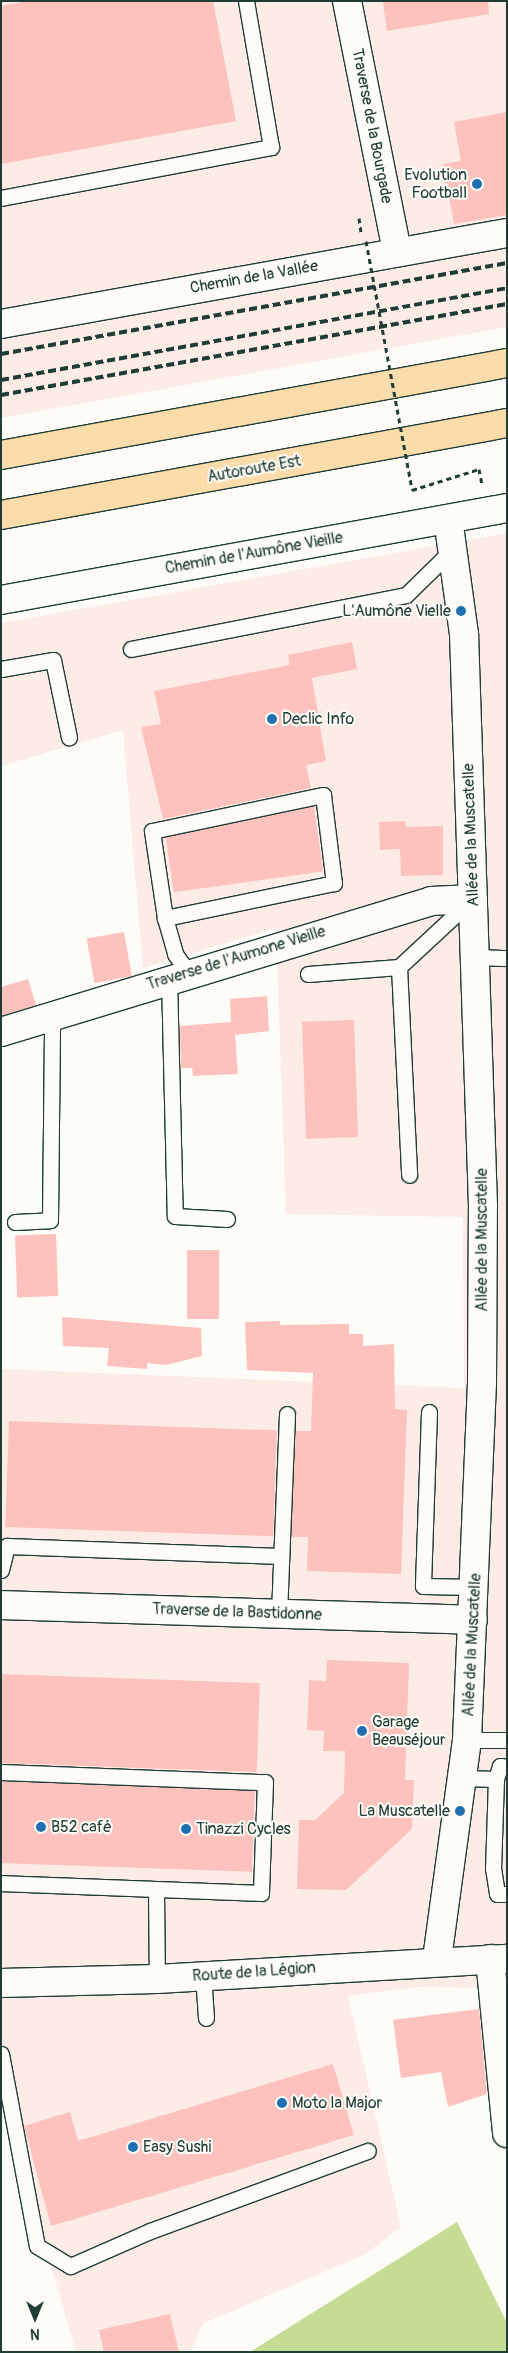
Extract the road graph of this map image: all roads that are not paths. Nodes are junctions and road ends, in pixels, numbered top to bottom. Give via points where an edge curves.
1 (246, 1) edge
2 (348, 1) edge
3 (1, 198) edge
4 (507, 233) edge
5 (397, 251) junction
6 (1, 324) edge
7 (507, 363) edge
8 (507, 423) edge
9 (1, 455) edge
10 (507, 508) edge
11 (1, 516) edge
12 (448, 519) junction
13 (453, 549) junction
14 (1, 600) edge
15 (131, 649) dead end
16 (1, 669) edge
17 (69, 737) dead end
18 (473, 898) junction
19 (165, 918) junction
20 (474, 958) junction
21 (507, 958) edge
22 (399, 967) junction
23 (308, 974) dead end
24 (179, 975) junction
25 (52, 1016) junction
26 (1, 1032) edge
27 (409, 1175) dead end
28 (227, 1219) dead end
29 (15, 1222) dead end
30 (429, 1412) dead end
31 (286, 1414) dead end
32 (281, 1556) junction
33 (1, 1570) edge
34 (475, 1587) junction
35 (1, 1605) edge
36 (279, 1614) junction
37 (473, 1620) junction
38 (467, 1740) junction
39 (507, 1740) edge
40 (507, 1767) edge
41 (1, 1772) edge
42 (464, 1778) junction
43 (496, 1779) junction
44 (1, 1883) edge
45 (156, 1890) junction
46 (507, 1894) edge
47 (437, 1959) junction
48 (498, 1959) edge
49 (204, 1975) junction
50 (157, 1979) junction
51 (1, 1983) edge
52 (206, 2018) dead end
53 (1, 2054) edge
54 (507, 2132) edge
55 (368, 2151) dead end

1 - 3 lane via 271,147
2 - 5 street, Traverse de la Bourgade
4 - 5 street, Chemin de la Vallée
5 - 6 street, Chemin de la Vallée
7 - 9 highway
8 - 11 highway, Autoroute Est
10 - 12 street, Chemin de l'Aumône Vieille
12 - 13 street, Allée de la Muscatelle
12 - 14 street, Chemin de l'Aumône Vieille
13 - 15 lane via 406,596
13 - 18 street, Allée de la Muscatelle via 464,634
16 - 17 lane via 53,660
18 - 20 street, Allée de la Muscatelle
18 - 22 lane
18 - 24 street, Traverse de l'Aumone Vieille via 431,901
19 - 19 lane via 334,883 323,795 152,831
19 - 24 lane
20 - 21 lane
20 - 34 street, Allée de la Muscatelle via 483,1206
22 - 23 lane
22 - 27 lane
24 - 25 street, Traverse de l'Aumone Vieille
24 - 28 lane via 175,1216
25 - 26 street, Traverse de l'Aumone Vieille
25 - 29 lane via 50,1220
30 - 34 lane via 424,1586
31 - 32 lane
32 - 33 lane via 7,1546
32 - 36 lane
34 - 37 street, Allée de la Muscatelle
35 - 36 street, Traverse de la Bastidonne
36 - 37 street, Traverse de la Bastidonne
37 - 38 street, Allée de la Muscatelle
38 - 39 lane
38 - 42 street, Allée de la Muscatelle
40 - 43 lane via 500,1766
41 - 45 lane via 265,1782 261,1893
42 - 43 lane
42 - 47 street, Allée de la Muscatelle
43 - 46 lane via 492,1868 497,1894
44 - 45 lane
45 - 50 lane
47 - 48 street, Route de la Légion
47 - 49 street, Route de la Légion
48 - 54 street
49 - 50 street, Route de la Légion
49 - 52 lane
50 - 51 street, Route de la Légion
53 - 55 lane via 38,2246 70,2266 150,2231

